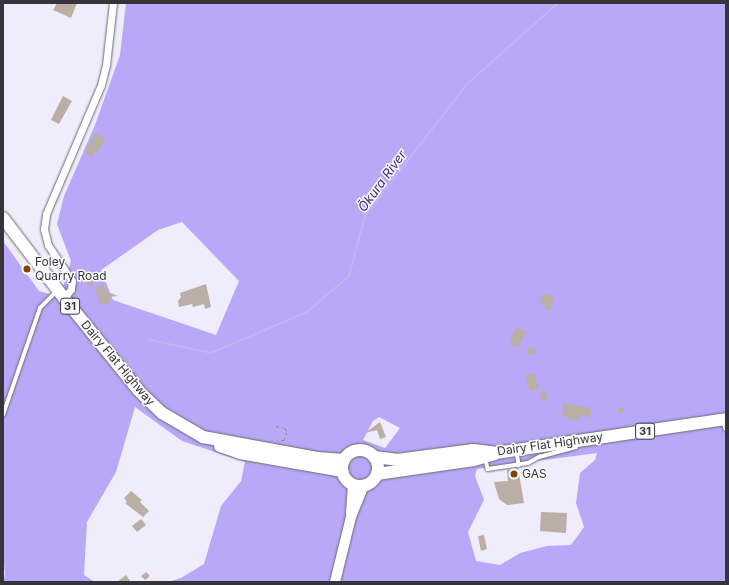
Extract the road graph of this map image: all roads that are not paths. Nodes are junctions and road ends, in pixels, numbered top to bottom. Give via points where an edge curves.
1 (113, 3) edge
2 (3, 218) edge
3 (61, 294) junction
4 (3, 414) edge
5 (725, 422) edge
6 (590, 439) junction
7 (516, 451) junction
8 (375, 453) junction
9 (490, 456) junction
10 (342, 461) junction
11 (518, 465) junction
12 (379, 478) junction
13 (362, 488) junction
14 (335, 582) edge

1 - 3 street via 106,65 101,85 46,214 44,229 48,245 72,281 71,289
2 - 3 main road, Dairy Flat Highway / 31
3 - 4 lane via 40,308
3 - 10 main road, Dairy Flat Highway / 31 via 150,402 188,430 240,453
5 - 6 main road, Dairy Flat Highway / 31
6 - 7 main road, Dairy Flat Highway / 31
6 - 11 lane via 584,444
7 - 9 main road, Dairy Flat Highway / 31
7 - 11 lane
8 - 9 main road, Dairy Flat Highway / 31 via 397,460 473,450
8 - 10 main road, Dairy Flat Highway via 359,450
8 - 12 main road
9 - 11 lane via 488,469
9 - 12 main road
10 - 13 main road
12 - 13 main road
13 - 14 main road via 351,517

